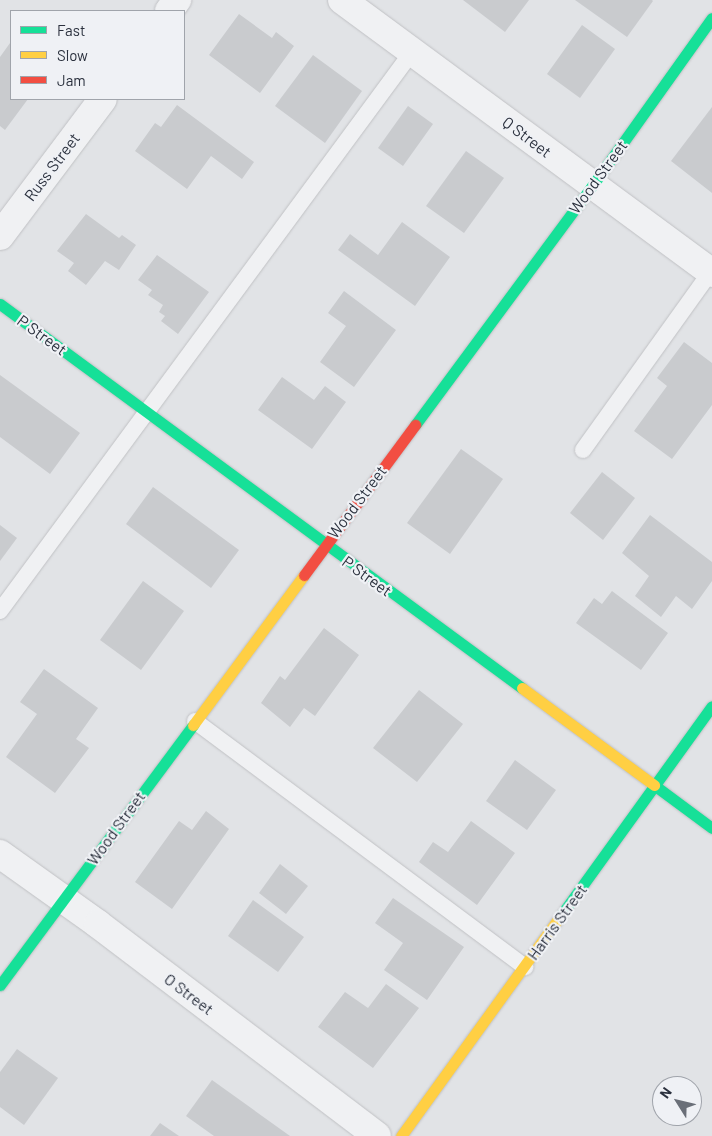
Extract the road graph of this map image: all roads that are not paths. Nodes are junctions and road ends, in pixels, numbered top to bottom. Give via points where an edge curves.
1 (178, 0) edge
2 (342, 0) edge
3 (170, 10) edge
4 (712, 18) edge
5 (412, 52) junction
6 (102, 100) edge
7 (592, 186) junction
8 (0, 236) edge
9 (711, 271) edge
10 (0, 304) edge
11 (147, 412) junction
12 (583, 450) dead end
13 (325, 545) junction
14 (0, 611) edge
15 (712, 706) edge
16 (195, 721) junction
17 (654, 786) junction
18 (712, 828) edge
19 (0, 854) edge
20 (63, 900) junction
21 (525, 967) junction
22 (0, 985) edge
23 (377, 1136) edge
24 (401, 1136) edge

1 - 3 street
2 - 5 street, Q Street
4 - 7 street, Wood Street
5 - 7 street, Q Street
5 - 11 lane
6 - 8 street, Russ Street
7 - 9 street, Q Street
7 - 13 street, Wood Street
9 - 12 lane
10 - 11 street, P Street
11 - 13 street, P Street
11 - 14 lane
13 - 16 street, Wood Street
13 - 17 street, P Street
15 - 17 street, Harris Street
16 - 20 street, Wood Street
16 - 21 lane
17 - 18 street, P Street
17 - 21 street, Harris Street
19 - 20 street, O Street
20 - 22 street, Wood Street
20 - 23 street, O Street
21 - 24 street, Harris Street

